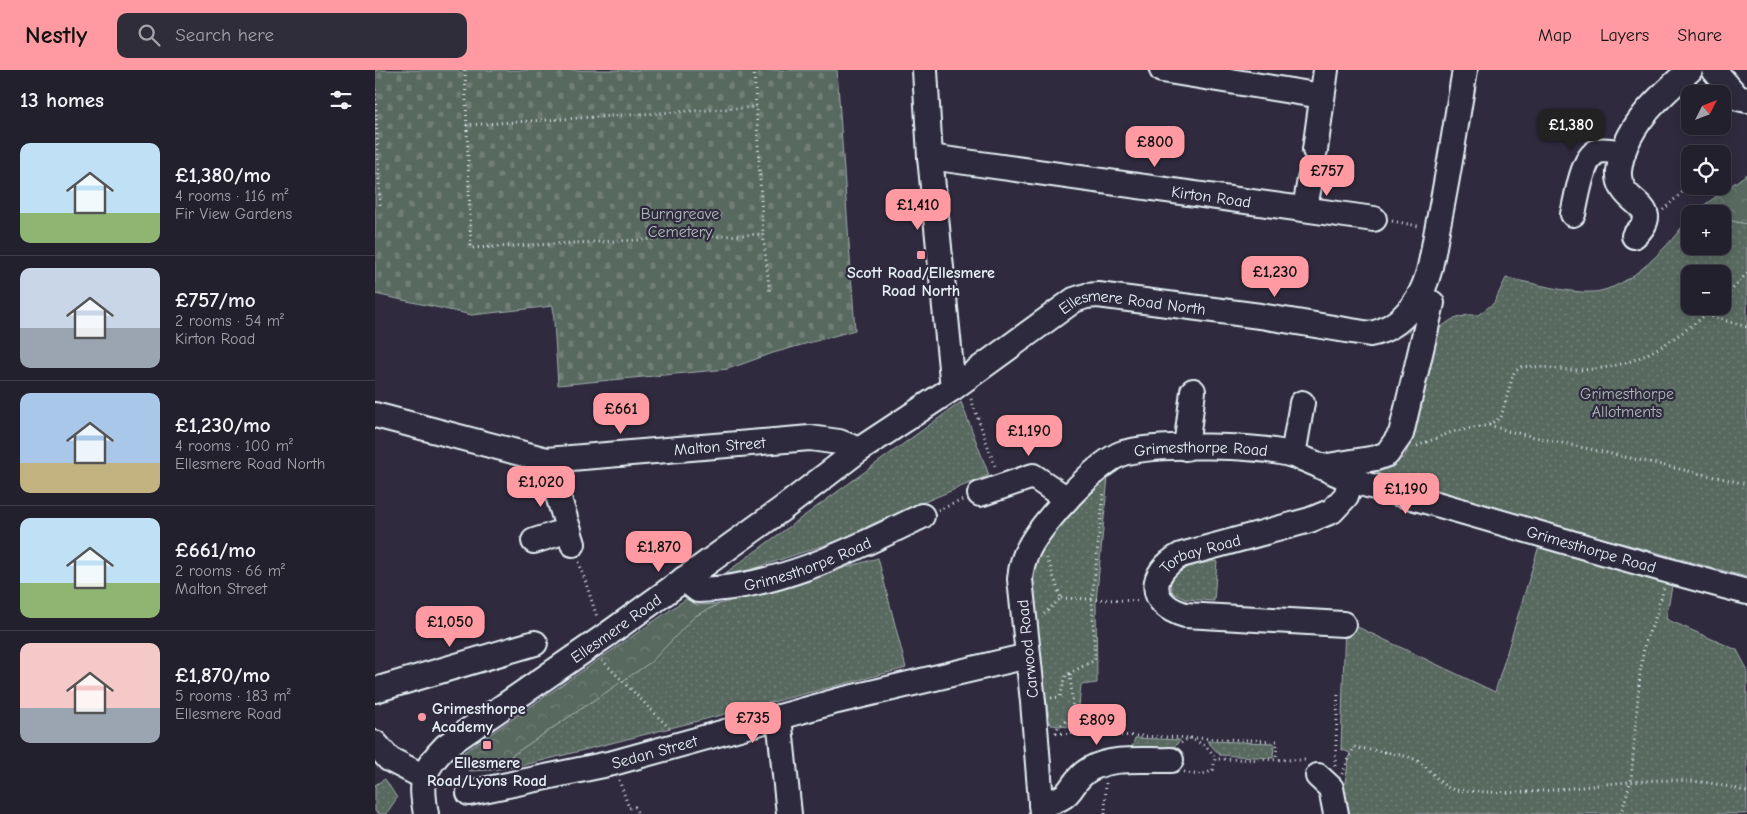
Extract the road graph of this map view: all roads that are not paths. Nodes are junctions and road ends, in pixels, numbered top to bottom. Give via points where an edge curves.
1 (925, 70) edge
2 (1162, 70) edge
3 (1326, 70) edge
4 (1465, 70) edge
5 (1689, 70) edge
6 (1714, 70) edge
7 (1322, 96) junction
8 (1747, 100) edge
9 (1315, 150) dead end
10 (1623, 153) junction
11 (930, 156) junction
12 (1310, 179) dead end
13 (1305, 209) junction
14 (1573, 214) dead end
15 (1374, 219) dead end
16 (1639, 232) road end
17 (1432, 303) dead end
18 (959, 384) junction
19 (1193, 391) dead end
20 (1302, 403) dead end
21 (375, 415) edge
22 (1186, 448) junction
23 (859, 450) junction
24 (1293, 455) junction
25 (547, 460) junction
26 (1322, 467) junction
27 (1351, 480) junction
28 (979, 494) road end
29 (1067, 500) junction
30 (922, 516) road end
31 (534, 541) dead end
32 (684, 579) junction
33 (1747, 592) edge
34 (1343, 624) dead end
35 (535, 643) dead end
36 (1028, 656) junction
37 (375, 690) edge
38 (779, 717) junction
39 (375, 743) edge
40 (1171, 760) road end
41 (1325, 773) road end
42 (469, 793) dead end
43 (422, 801) edge
44 (1042, 809) edge
45 (789, 814) edge
46 (1336, 814) edge

1 - 11 street
2 - 7 street
3 - 7 street
4 - 18 street, Ellesmere Road North via 1429,274 1418,298 1394,325 1370,334 1171,303 1086,296 1075,300
5 - 10 street via 1654,102 1635,127
6 - 8 street via 1738,98
7 - 9 street
10 - 14 street via 1599,151 1592,155 1582,175
10 - 16 street via 1619,173 1621,186 1647,215 1647,221
11 - 13 street, Kirton Road
11 - 18 street
12 - 13 street
13 - 15 street, Kirton Road
17 - 26 street via 1401,434 1387,454
18 - 23 street, Ellesmere Road
19 - 22 street
20 - 24 street
21 - 25 street, Malton Street
22 - 24 street, Grimesthorpe Road via 1252,449
22 - 29 street, Grimesthorpe Road via 1155,448 1121,454 1102,466
23 - 25 street, Malton Street via 839,442 810,438
23 - 32 street, Ellesmere Road
24 - 26 street, Grimesthorpe Road
25 - 31 street via 571,537
26 - 27 street, Grimesthorpe Road
27 - 33 street, Grimesthorpe Road
27 - 34 street, Torbay Road via 1346,496 1332,511 1181,555 1171,561 1156,584 1160,601 1185,616
28 - 29 street via 1033,476
29 - 36 street, Carwood Road via 1038,534 1022,560 1020,579
30 - 32 street, Grimesthorpe Road via 835,558 741,587 698,590
32 - 43 street, Ellesmere Road via 447,746 430,762
35 - 37 street
36 - 38 street, Sedan Street
36 - 44 street, Carwood Road
38 - 42 street, Sedan Street via 613,763
38 - 45 street
39 - 43 street
40 - 44 street via 1112,761 1089,770 1070,793
41 - 46 street

